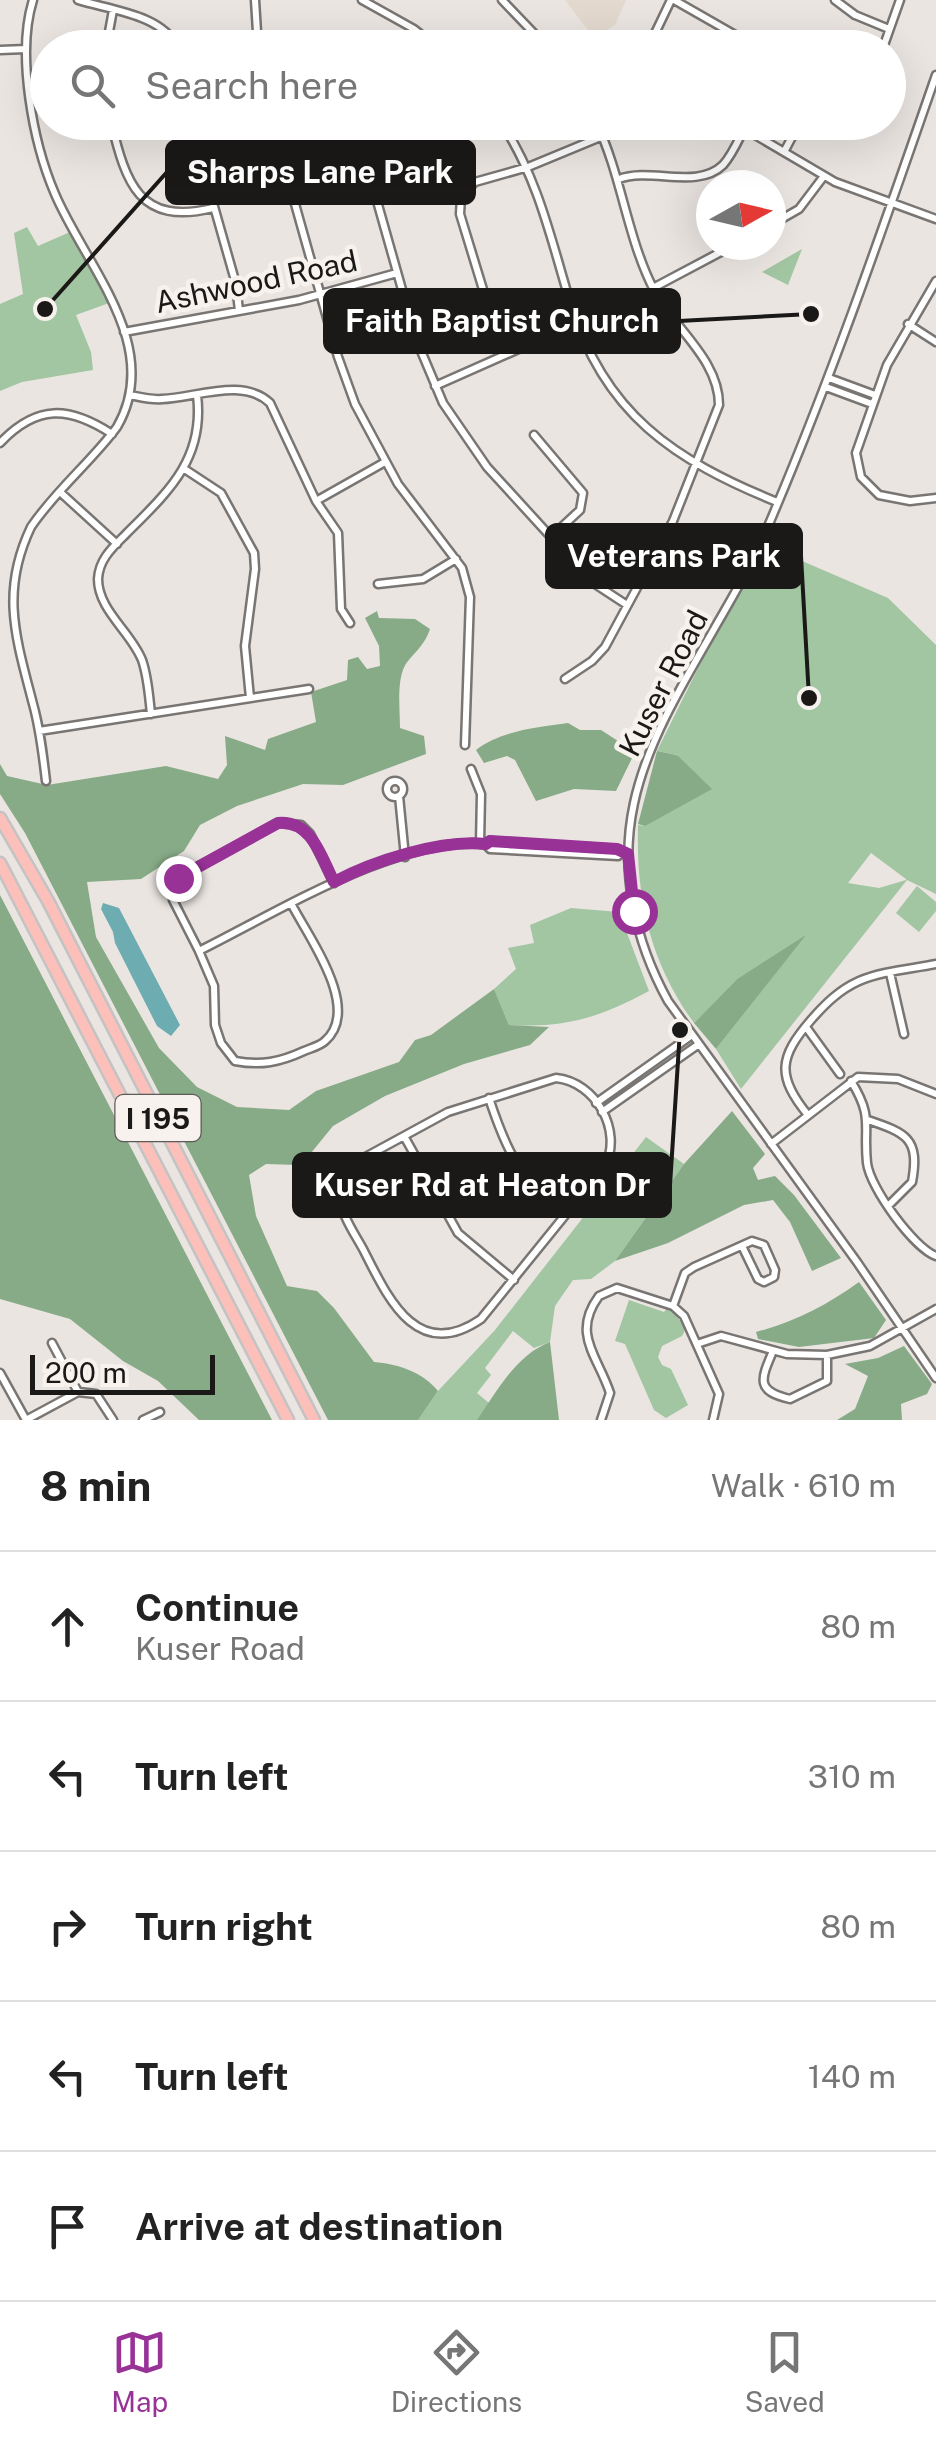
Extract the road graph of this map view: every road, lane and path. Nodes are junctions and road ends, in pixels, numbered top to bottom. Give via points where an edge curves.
1 (33, 0) edge
2 (78, 0) edge
3 (255, 0) edge
4 (362, 0) edge
5 (502, 0) edge
6 (672, 0) edge
7 (835, 0) edge
8 (900, 0) edge
9 (112, 10) junction
10 (109, 30) edge
11 (166, 30) edge
12 (257, 30) edge
13 (415, 30) edge
14 (531, 30) edge
15 (657, 30) edge
16 (726, 30) edge
17 (889, 30) joint
18 (26, 48) junction
19 (0, 50) edge
20 (936, 75) edge
21 (30, 79) edge
22 (39, 140) edge
23 (115, 140) edge
24 (195, 140) edge
25 (277, 140) edge
26 (360, 140) edge
27 (512, 140) edge
28 (593, 140) edge
29 (604, 140) edge
30 (738, 140) edge
31 (763, 140) edge
32 (790, 140) edge
33 (784, 152) junction
34 (528, 167) junction
35 (824, 176) junction
36 (619, 179) junction
37 (892, 204) junction
38 (214, 208) junction
39 (786, 216) edge
40 (936, 219) edge
41 (706, 260) edge
42 (397, 273) junction
43 (936, 280) edge
44 (654, 288) junction
45 (320, 294) junction
46 (239, 312) junction
47 (577, 323) junction
48 (908, 324) junction
49 (124, 332) junction
50 (936, 342) edge
51 (504, 355) junction
52 (829, 378) junction
53 (435, 386) junction
54 (826, 386) junction
55 (130, 395) junction
56 (198, 395) junction
57 (875, 395) junction
58 (872, 404) junction
59 (112, 434) junction
60 (534, 435) dead end
61 (0, 442) edge
62 (385, 462) junction
63 (696, 466) junction
64 (183, 468) junction
65 (60, 492) junction
66 (936, 498) edge
67 (316, 501) junction
68 (778, 502) junction
69 (552, 537) junction
70 (117, 544) junction
71 (456, 559) junction
72 (378, 584) dead end
73 (627, 606) junction
74 (350, 623) dead end
75 (565, 678) dead end
76 (310, 689) dead end
77 (250, 698) junction
78 (151, 714) junction
79 (39, 731) junction
80 (465, 745) dead end
81 (471, 769) dead end
82 (46, 781) dead end
83 (399, 796) dead end
84 (0, 818) edge
85 (483, 844) junction
86 (625, 853) junction
87 (405, 857) junction
88 (0, 863) edge
89 (334, 882) junction
90 (292, 905) junction
91 (199, 951) junction
92 (936, 964) edge
93 (890, 973) junction
94 (806, 1026) junction
95 (904, 1034) dead end
96 (692, 1035) junction
97 (699, 1044) junction
98 (840, 1074) dead end
99 (851, 1080) junction
100 (936, 1094) edge
101 (489, 1098) junction
102 (596, 1103) junction
103 (602, 1112) junction
104 (808, 1115) junction
105 (868, 1120) junction
106 (404, 1136) junction
107 (771, 1144) junction
108 (888, 1206) junction
109 (566, 1214) junction
110 (742, 1246) junction
111 (936, 1256) edge
112 (514, 1280) junction
113 (673, 1306) junction
114 (936, 1309) edge
115 (900, 1326) junction
116 (52, 1343) dead end
117 (697, 1344) junction
118 (773, 1351) junction
119 (827, 1355) junction
120 (0, 1373) edge
121 (936, 1378) edge
122 (78, 1392) junction
123 (160, 1412) dead end
124 (26, 1420) edge
125 (113, 1420) edge
126 (143, 1420) edge
127 (288, 1420) edge
128 (314, 1420) edge
129 (601, 1420) edge
130 (713, 1420) edge

1 - 18 street
2 - 9 street
3 - 12 street
4 - 13 street
5 - 14 street
6 - 15 street
6 - 16 street
7 - 17 street
8 - 17 street
9 - 10 street
9 - 11 street
18 - 19 street
18 - 21 street
20 - 37 street, Kuser Road
22 - 49 street via 62,209
23 - 38 street via 123,171 140,196 175,213
24 - 38 street
25 - 45 street
26 - 42 street
27 - 34 street
28 - 34 street
29 - 36 street
30 - 36 street via 710,173
31 - 33 street
32 - 33 street
33 - 35 street
34 - 47 street
34 - 51 street via 475,182 460,204
35 - 37 street
35 - 39 street
36 - 44 street
37 - 40 street
37 - 52 street, Kuser Road
38 - 46 street
41 - 44 street
42 - 45 street, Ashwood Road
42 - 53 street
43 - 48 street
44 - 63 street via 717,386 717,414
45 - 46 street, Ashwood Road
45 - 62 street via 350,392
46 - 49 street, Ashwood Road
47 - 51 street
47 - 63 street via 629,409
48 - 50 street
48 - 57 street
49 - 55 street
51 - 53 street
52 - 54 street, Kuser Road
52 - 57 street
53 - 69 street via 487,467
54 - 58 street
54 - 68 street, Kuser Road
55 - 56 street
55 - 59 street
56 - 64 street via 199,434
56 - 67 street via 244,390 264,398
57 - 58 street
58 - 66 street via 856,453 866,484 898,500
59 - 61 street via 82,416 50,413 20,424
59 - 65 street
60 - 69 street via 583,492 579,512
62 - 67 street
62 - 71 street
63 - 68 street
63 - 73 street
64 - 70 street
64 - 77 street via 220,493 254,554 245,646
65 - 70 street
65 - 79 street via 22,542 7,594 8,626
67 - 74 street via 338,533 341,609
68 - 86 street, Kuser Road via 646,761
69 - 73 street via 576,574
70 - 78 street via 102,561 100,591 143,662
71 - 72 street via 423,580
71 - 80 street via 470,598
73 - 75 street via 599,655
76 - 77 street
77 - 78 street
78 - 79 street
79 - 82 street
81 - 85 street via 481,794
83 - 87 street
84 - 128 highway, I 195
85 - 86 street
85 - 87 street via 456,843
86 - 96 street, Kuser Road via 644,948
87 - 89 street
88 - 127 highway, I 195
89 - 90 street
89 - 91 street via 310,834 301,825 278,823 178,878 174,900
90 - 91 street
90 - 91 street via 337,992 336,1028 324,1042 258,1066 235,1062 215,1025 214,986
92 - 93 street
93 - 94 street via 849,986
93 - 95 street
94 - 98 street
94 - 104 street via 789,1049 785,1075
96 - 97 street, Kuser Road
96 - 102 street
97 - 103 street
97 - 107 street, Kuser Road
99 - 100 street via 898,1079
99 - 104 street
99 - 105 street
101 - 102 street via 556,1078 579,1086
101 - 106 street
101 - 109 street via 516,1166
102 - 103 street
103 - 109 street via 612,1135 608,1159
104 - 107 street
105 - 108 street via 868,1171
105 - 108 street via 902,1132 912,1146 912,1182
106 - 112 street via 458,1233
106 - 112 street via 352,1166 340,1196 392,1305 422,1329 456,1331 481,1319
107 - 115 street, Kuser Road
108 - 111 street via 921,1248
109 - 112 street
110 - 110 street via 758,1279 774,1277 764,1245
110 - 113 street via 686,1273
113 - 117 street
113 - 129 street via 617,1288 594,1302 585,1332 610,1393
114 - 115 street
115 - 119 street via 870,1346
115 - 121 street, Kuser Road
116 - 122 street
117 - 118 street via 733,1337
117 - 130 street via 719,1394
118 - 119 street
118 - 119 street via 765,1388 790,1399 828,1381
120 - 124 street
122 - 124 street
122 - 125 street via 96,1394
123 - 126 street

